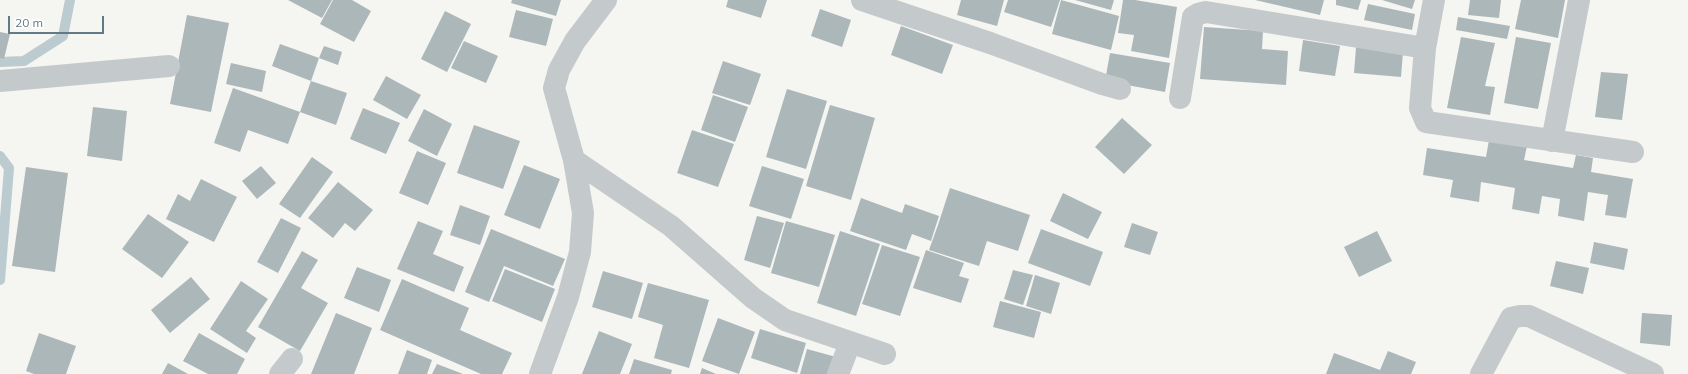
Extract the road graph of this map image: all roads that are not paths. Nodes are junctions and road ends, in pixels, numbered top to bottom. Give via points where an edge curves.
1 (606, 0) edge
2 (862, 0) edge
3 (1434, 0) edge
4 (1579, 0) edge
5 (1425, 48) junction
6 (169, 66) dead end
7 (0, 80) edge
8 (1120, 89) dead end
9 (1180, 98) dead end
10 (1552, 141) junction
11 (1633, 152) dead end
12 (574, 160) junction
13 (850, 343) junction
14 (885, 354) dead end
15 (540, 374) edge
16 (838, 374) edge
17 (1481, 374) edge
18 (1653, 374) edge

1 - 12 street via 575,41 559,70 554,88
2 - 8 street
3 - 5 street
4 - 10 street
5 - 9 street via 1206,12 1193,17
5 - 10 street via 1420,108 1426,122
6 - 7 street
10 - 11 street
12 - 13 street via 671,226 753,298 785,320
12 - 15 street via 582,213 580,252 568,297
13 - 14 street
13 - 16 street
17 - 18 street via 1511,318 1529,316

